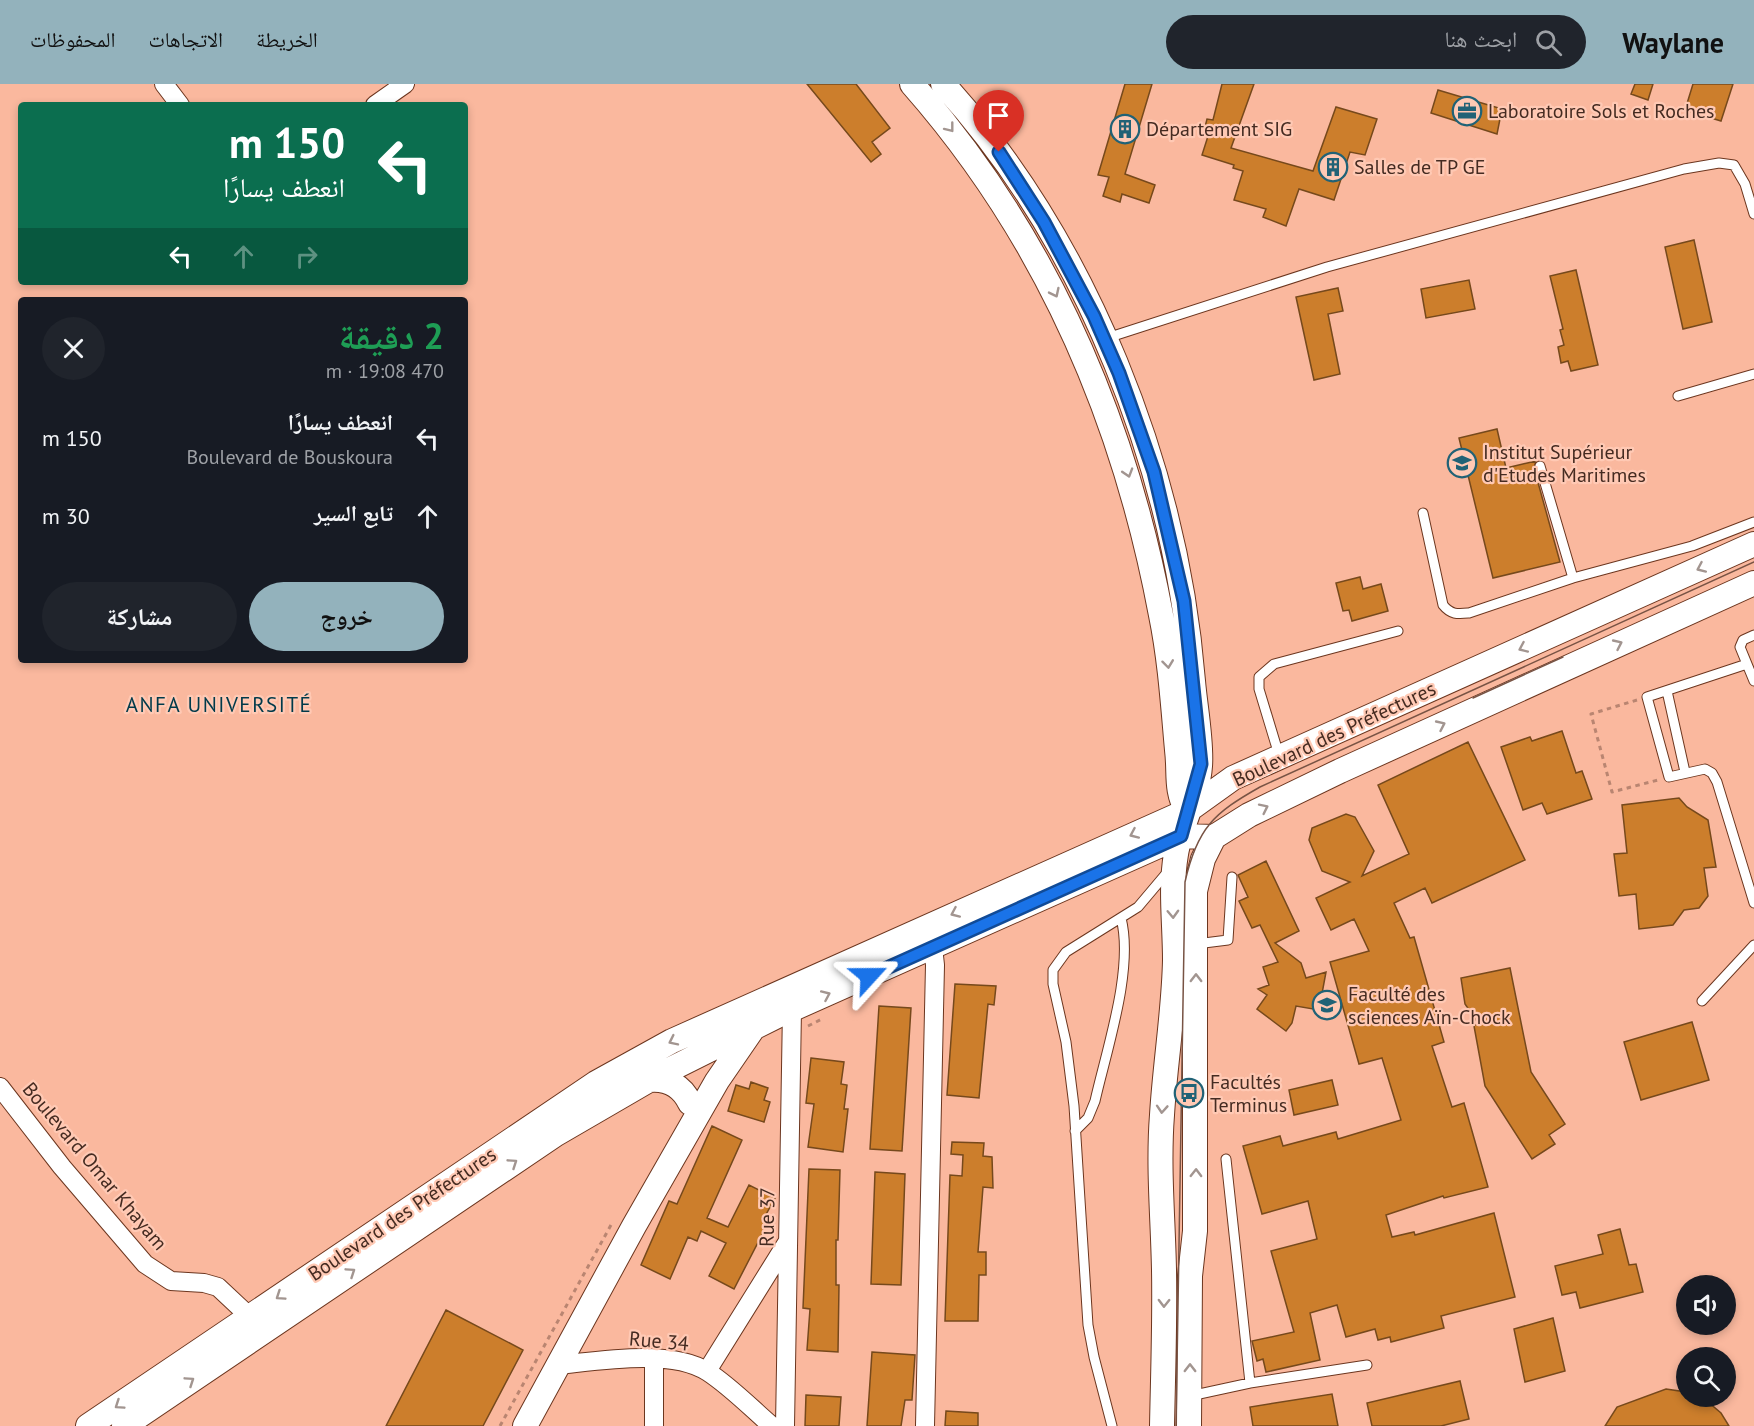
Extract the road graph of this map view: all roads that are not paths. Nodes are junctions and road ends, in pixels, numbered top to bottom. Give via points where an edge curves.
1 (164, 84) edge
2 (405, 84) edge
3 (912, 84) edge
4 (943, 84) edge
5 (178, 102) edge
6 (379, 102) edge
7 (1754, 214) edge
8 (1104, 339) junction
9 (1754, 374) edge
10 (1678, 396) dead end
11 (1540, 466) dead end
12 (1423, 513) dead end
13 (1754, 522) edge
14 (1754, 544) edge
15 (1573, 578) junction
16 (1754, 583) edge
17 (1398, 631) dead end
18 (1754, 635) edge
19 (1747, 664) junction
20 (1754, 681) edge
21 (1666, 691) junction
22 (1280, 757) junction
23 (1201, 764) junction
24 (1685, 772) junction
25 (1233, 778) junction
26 (1187, 811) junction
27 (1181, 836) junction
28 (1214, 837) junction
29 (1126, 861) junction
30 (1232, 877) dead end
31 (1168, 879) junction
32 (1754, 903) edge
33 (1121, 918) junction
34 (1196, 944) junction
35 (1754, 945) edge
36 (933, 947) junction
37 (1702, 1001) dead end
38 (792, 1009) junction
39 (753, 1016) junction
40 (726, 1017) junction
41 (726, 1041) junction
42 (649, 1080) junction
43 (0, 1087) edge
44 (690, 1103) junction
45 (1075, 1131) junction
46 (1226, 1159) dead end
47 (789, 1239) junction
48 (246, 1327) junction
49 (654, 1359) junction
50 (557, 1365) junction
51 (1367, 1365) dead end
52 (707, 1371) junction
53 (1250, 1383) junction
54 (1190, 1396) junction
55 (88, 1426) edge
56 (124, 1426) edge
57 (510, 1426) edge
58 (525, 1426) edge
59 (654, 1426) edge
60 (772, 1426) edge
61 (784, 1426) edge
62 (925, 1426) edge
63 (1112, 1426) edge
64 (1162, 1426) edge
65 (1189, 1426) edge

1 - 5 street
2 - 6 street
3 -> 26 street via 977,163 1016,223 1065,313 1098,388 1122,455 1152,564 1168,667 1179,796
4 - 8 street via 999,152 1044,222
7 - 8 lane via 1745,184 1734,165 1719,163 1684,169 1327,267
8 - 23 street via 1137,420 1171,542 1184,601
9 - 10 lane
11 - 15 lane
12 - 15 lane via 1443,605 1448,612 1469,613
13 - 15 lane via 1692,546
14 -> 22 street, Boulevard des Préfectures
28 -> 16 street, Boulevard des Préfectures via 1249,815 1340,771
17 - 22 lane via 1274,664 1259,677 1259,689
18 - 19 lane via 1740,646
19 - 20 lane
19 - 21 lane
21 - 24 lane
21 - 24 lane via 1647,697 1669,777
22 - 25 street, Boulevard des Préfectures
23 - 25 street via 1215,775
23 - 26 street
24 - 32 lane via 1705,769 1718,782
25 - 26 street, Boulevard des Préfectures
26 - 27 street
26 -> 39 street, Boulevard des Préfectures
27 - 28 street, Boulevard des Préfectures
27 - 29 street, Boulevard des Préfectures
27 - 31 street
28 - 34 street via 1196,883
29 - 31 street via 1147,865
29 - 36 street, Boulevard des Préfectures
30 - 34 lane via 1228,940
31 - 33 lane
31 -> 64 street via 1175,962 1161,1119
33 - 45 lane via 1126,945 1123,972 1095,1101 1088,1118
33 - 45 lane via 1066,952 1053,970 1071,1074
54 -> 34 street
35 - 37 lane
38 -> 36 street, Boulevard des Préfectures
36 - 62 street
38 - 39 street, Boulevard des Préfectures
38 - 47 street, Rue 37
39 - 40 street, Boulevard des Préfectures
39 - 41 street, Boulevard des Préfectures
39 - 50 street
40 - 41 street
40 -> 48 street, Boulevard des Préfectures via 672,1041 596,1083
41 - 42 street, Boulevard des Préfectures
41 - 44 street
42 - 44 street via 670,1082
48 -> 42 street, Boulevard des Préfectures
43 - 48 street, Boulevard Omar Khayam via 145,1264 171,1281 218,1287
44 - 57 street
45 - 63 lane via 1088,1325
46 - 53 lane
47 - 52 street
47 - 61 street, Rue 37
48 -> 55 street, Boulevard des Préfectures
56 -> 48 street, Boulevard des Préfectures
49 - 50 street, Rue 34
49 - 52 street, Rue 34
49 - 59 street
50 - 58 street
51 - 53 lane
52 - 60 street, Rue 34
53 - 54 lane
54 - 65 street

